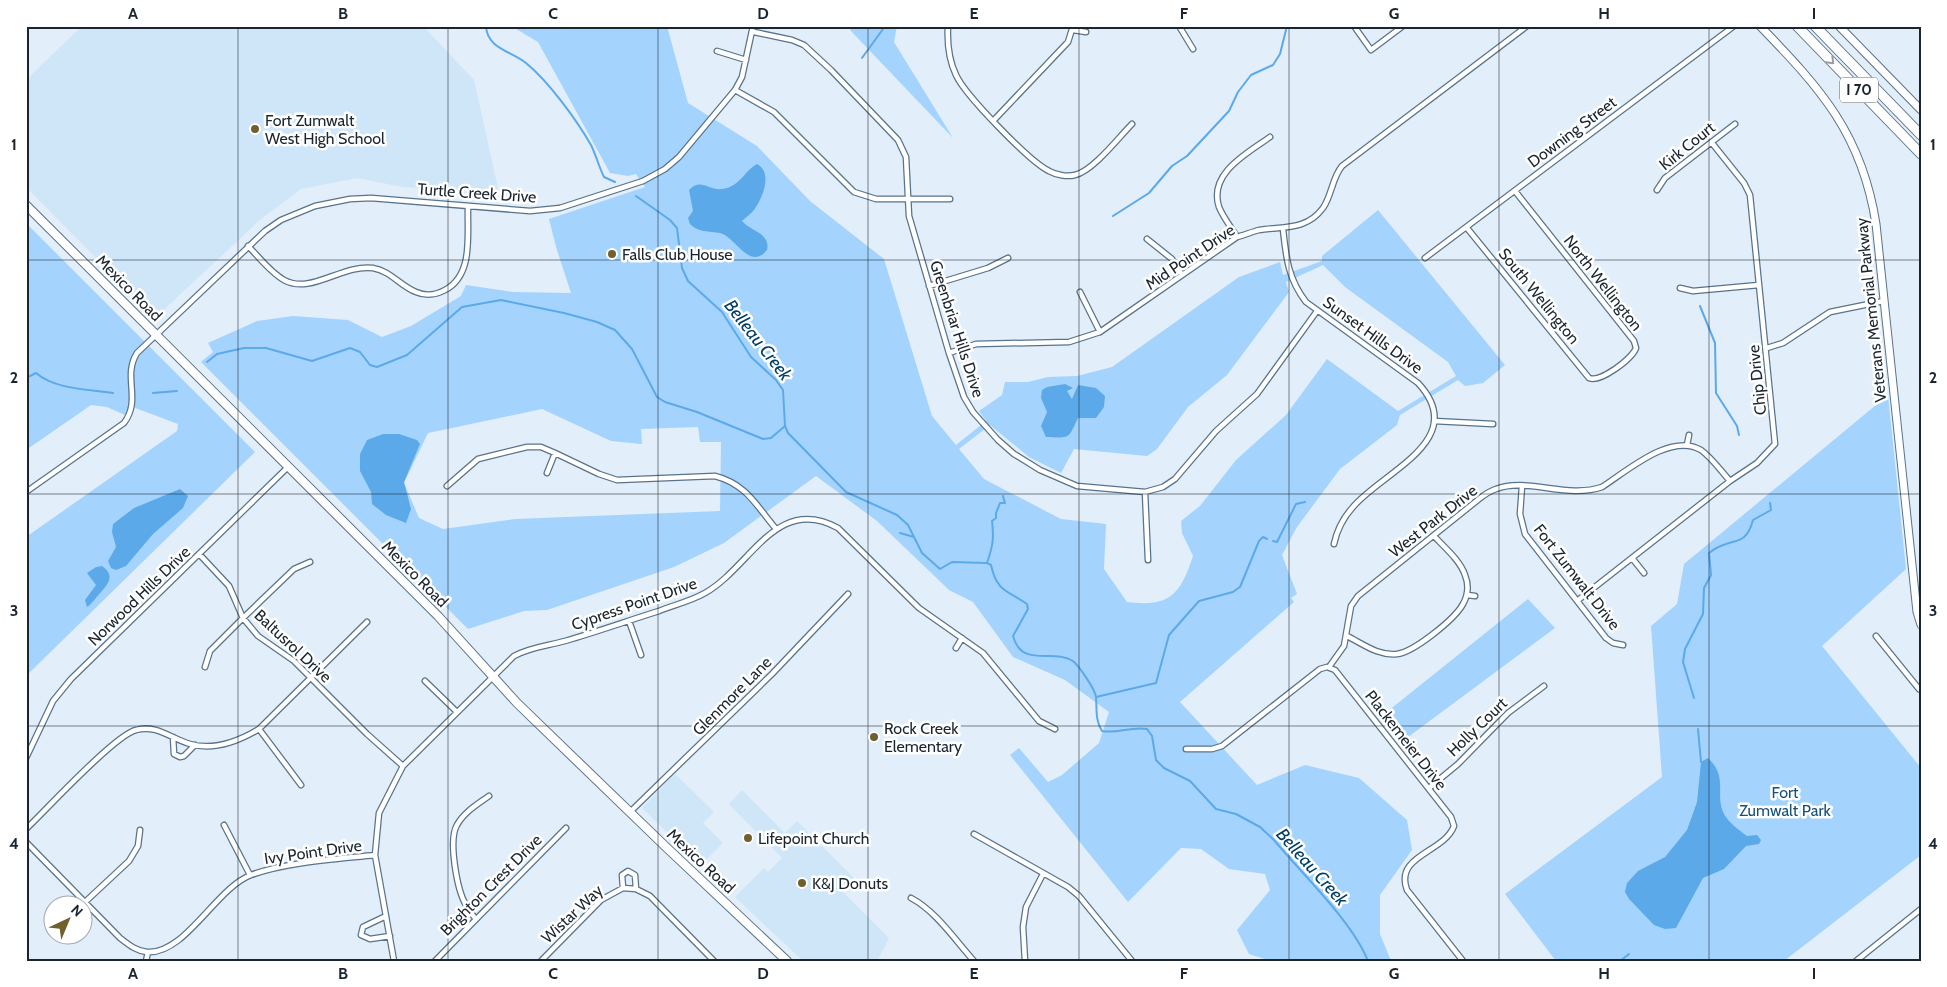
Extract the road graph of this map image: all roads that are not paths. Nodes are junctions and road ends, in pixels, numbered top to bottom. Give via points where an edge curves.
1 (948, 26) edge
2 (1178, 26) edge
3 (1354, 26) edge
4 (1403, 26) edge
5 (1527, 26) edge
6 (1734, 26) edge
7 (1760, 26) edge
8 (1797, 26) edge
9 (1815, 26) edge
10 (1839, 26) edge
11 (1073, 28) edge
12 (753, 29) edge
13 (1086, 32) dead end
14 (1193, 49) dead end
15 (717, 51) dead end
16 (746, 60) junction
17 (735, 90) junction
18 (1921, 110) edge
19 (994, 120) junction
20 (1132, 124) dead end
21 (1735, 124) dead end
22 (1921, 135) edge
23 (1270, 138) dead end
24 (1712, 143) junction
25 (1921, 154) edge
26 (1657, 190) dead end
27 (1515, 191) junction
28 (907, 198) junction
29 (950, 199) dead end
30 (26, 205) edge
31 (468, 206) junction
32 (1467, 228) junction
33 (1283, 229) junction
34 (1236, 237) junction
35 (1147, 239) dead end
36 (248, 246) junction
37 (1008, 258) dead end
38 (1425, 258) dead end
39 (1182, 275) junction
40 (1759, 285) junction
41 (929, 286) junction
42 (1680, 288) dead end
43 (1080, 292) dead end
44 (1884, 301) junction
45 (1317, 310) junction
46 (1100, 332) junction
47 (155, 334) junction
48 (1767, 348) junction
49 (949, 353) junction
50 (1593, 380) joint
51 (1434, 421) junction
52 (1493, 424) dead end
53 (1688, 435) dead end
54 (1687, 445) junction
55 (555, 453) junction
56 (288, 467) junction
57 (548, 473) dead end
58 (1730, 481) junction
59 (447, 486) dead end
60 (1522, 486) junction
61 (26, 492) edge
62 (1145, 492) junction
63 (776, 528) junction
64 (1434, 536) junction
65 (1334, 544) dead end
66 (200, 556) junction
67 (1632, 558) junction
68 (1148, 560) dead end
69 (310, 562) dead end
70 (1644, 573) dead end
71 (848, 594) dead end
72 (1467, 595) junction
73 (1475, 596) dead end
74 (1577, 601) junction
75 (243, 618) junction
76 (630, 621) junction
77 (367, 622) dead end
78 (1921, 625) edge
79 (1347, 636) junction
80 (1876, 636) dead end
81 (962, 638) junction
82 (1623, 645) dead end
83 (956, 648) dead end
84 (641, 655) dead end
85 (205, 667) dead end
86 (1329, 667) junction
87 (493, 676) junction
88 (310, 678) junction
89 (425, 681) dead end
90 (1544, 686) dead end
91 (1921, 687) edge
92 (457, 712) junction
93 (259, 729) junction
94 (1055, 729) dead end
95 (173, 737) junction
96 (195, 745) junction
97 (1186, 749) dead end
98 (26, 758) edge
99 (403, 766) junction
100 (301, 785) dead end
101 (1429, 788) junction
102 (489, 796) dead end
103 (630, 812) junction
104 (224, 825) dead end
105 (566, 828) dead end
106 (26, 829) edge
107 (140, 830) dead end
108 (974, 834) dead end
109 (26, 842) edge
110 (375, 856) junction
111 (1043, 874) junction
112 (250, 875) junction
113 (623, 888) junction
114 (636, 889) junction
115 (75, 894) edge
116 (92, 896) edge
117 (911, 898) dead end
118 (1921, 909) edge
119 (92, 912) edge
120 (386, 916) junction
121 (475, 918) junction
122 (390, 936) junction
123 (148, 952) junction
124 (146, 961) edge
125 (394, 961) edge
126 (435, 961) edge
127 (541, 961) edge
128 (714, 961) edge
129 (787, 961) edge
130 (974, 961) edge
131 (1025, 961) edge
132 (1132, 961) edge
133 (1464, 961) edge
134 (1856, 961) edge

1 - 19 street via 951,62 956,76
2 - 14 street
3 - 4 street via 1372,50
5 - 33 street, Mid Point Drive via 1342,166 1333,180 1324,207 1316,216
6 - 27 street, Downing Street
7 - 44 street, Veterans Memorial Parkway via 1819,90 1850,137 1862,164 1875,218
8 -> 25 highway, I 70
9 - 22 highway, I 70
10 - 18 street
11 - 13 street
11 - 19 street via 1068,42
12 - 16 street, Turtle Creek Drive
12 - 28 street, Greenbriar Hills Drive via 804,45 898,140 906,157
15 - 16 street
16 - 17 street, Turtle Creek Drive
17 - 28 street via 774,112 854,192 876,199
17 - 31 street, Turtle Creek Drive via 679,156 665,169 633,186 555,209 530,211
19 - 20 street via 1040,165 1058,175 1076,175 1088,168
21 - 24 street, Kirk Court
23 - 34 street via 1229,168 1220,181 1219,206
24 - 26 street, Kirk Court via 1666,178
24 - 40 street, Chip Drive via 1750,195
27 - 32 street, Downing Street
27 - 50 street, North Wellington via 1634,341 1636,348 1629,359
28 - 29 street
28 - 41 street, Greenbriar Hills Drive
30 - 47 main road, Mexico Road
31 - 36 street, Turtle Creek Drive via 371,198 326,203 272,225
31 - 36 street via 465,267 453,286 432,295 415,292 390,274 372,268 337,273 313,283 291,283 277,276
32 - 38 street, Downing Street
32 - 50 street, South Wellington
33 - 34 street, Mid Point Drive via 1260,230
33 - 45 street, Sunset Hills Drive via 1290,277 1298,292
34 - 39 street, Mid Point Drive
35 - 39 street via 1172,259
36 - 47 street, Turtle Creek Drive
37 - 41 street via 988,268
39 - 46 street, Mid Point Drive
40 - 42 street via 1693,292
40 - 48 street, Chip Drive
41 - 49 street, Greenbriar Hills Drive
43 - 46 street
44 - 48 street via 1830,312 1783,343
44 - 78 street, Veterans Memorial Parkway via 1906,520
45 - 51 street, Sunset Hills Drive via 1418,383 1432,406
45 - 62 street, Greenbriar Hills Drive via 1257,394 1211,435 1176,479
46 - 49 street, Mid Point Drive via 1069,342 976,344
47 - 56 main road, Mexico Road
47 - 61 street, Turtle Creek Drive via 132,360 132,410 124,423
48 - 58 street, Chip Drive via 1775,444 1758,463
49 - 62 street, Greenbriar Hills Drive via 972,412 1014,454 1069,484
51 - 52 street
51 - 65 street via 1424,446 1353,506 1337,530
53 - 54 street
54 - 58 street via 1708,455
54 - 60 street, West Park Drive via 1663,448 1591,491
55 - 57 street
55 - 59 street via 540,447 527,447 486,456 470,464
55 - 63 street via 617,480 715,476 729,480 741,486
56 - 66 street, Norwood Hills Drive
56 - 87 main road, Mexico Road via 438,616
58 - 67 street, Chip Drive
60 - 64 street, West Park Drive via 1489,492
60 - 74 street, Fort Zumwalt Drive via 1520,514 1525,534
62 - 68 street
63 - 76 street, Cypress Point Drive via 738,568 706,593
63 - 81 street, Cypress Point Drive via 805,517 822,519 838,528 919,608
64 - 72 street via 1464,571
64 - 79 street, West Park Drive via 1358,596 1349,614
66 - 75 street, Baltusrol Drive via 233,592
66 - 98 street, Norwood Hills Drive via 57,696
67 - 70 street
67 - 74 street, Chip Drive
69 - 75 street via 294,569
71 - 103 street, Glenmore Lane via 772,674
72 - 73 street
72 - 79 street via 1457,612 1409,651 1382,653
74 - 82 street, Fort Zumwalt Drive via 1606,638
75 - 85 street via 210,651
75 - 88 street, Baltusrol Drive via 258,636 294,661
76 - 84 street
76 - 87 street, Cypress Point Drive via 562,642 528,648 511,657
77 - 88 street
79 - 86 street, West Park Drive
80 - 91 street via 1919,689
81 - 83 street
81 - 94 street, Cypress Point Drive via 983,653 1039,721
86 - 97 street via 1320,669 1226,744 1212,749
86 - 101 street, Plackemeier Drive via 1341,676
87 - 92 street, Cypress Point Drive
87 - 103 main road, Mexico Road
88 - 93 street
88 - 99 street, Baltusrol Drive
89 - 92 street
90 - 101 street, Holly Court via 1508,713 1458,764
92 - 99 street, Cypress Point Drive
93 - 96 street via 235,742
93 - 100 street
95 - 96 street
95 - 96 street via 174,754 180,758
95 - 106 street via 148,728 126,734
99 - 110 street, Cypress Point Drive via 379,813
101 - 133 street, Plackemeier Drive via 1454,826 1444,841 1408,866 1404,882
102 - 121 street via 456,826 452,844 460,889 465,905
103 - 129 main road, Mexico Road
104 - 112 street
105 - 121 street, Brighton Crest Drive
107 - 116 street via 138,846 129,861
108 - 111 street
109 - 115 street
110 - 112 street, Ivy Point Drive
110 - 120 street, Cypress Point Drive
111 - 131 street via 1026,907 1023,926
111 - 132 street via 1079,896
112 - 123 street, Ivy Point Drive via 230,888 173,944
113 - 114 street, Wistar Way
113 - 114 street, Wistar Way via 622,875 628,871 634,876
113 - 127 street, Wistar Way via 601,900
114 - 128 street, Wistar Way via 650,896
117 - 130 street via 932,914
118 - 134 street
119 - 123 street via 120,938 134,948
120 - 122 street, Cypress Point Drive
120 - 122 street via 363,927 361,935 370,939
121 - 126 street, Brighton Crest Drive
122 - 125 street, Cypress Point Drive
123 - 124 street

